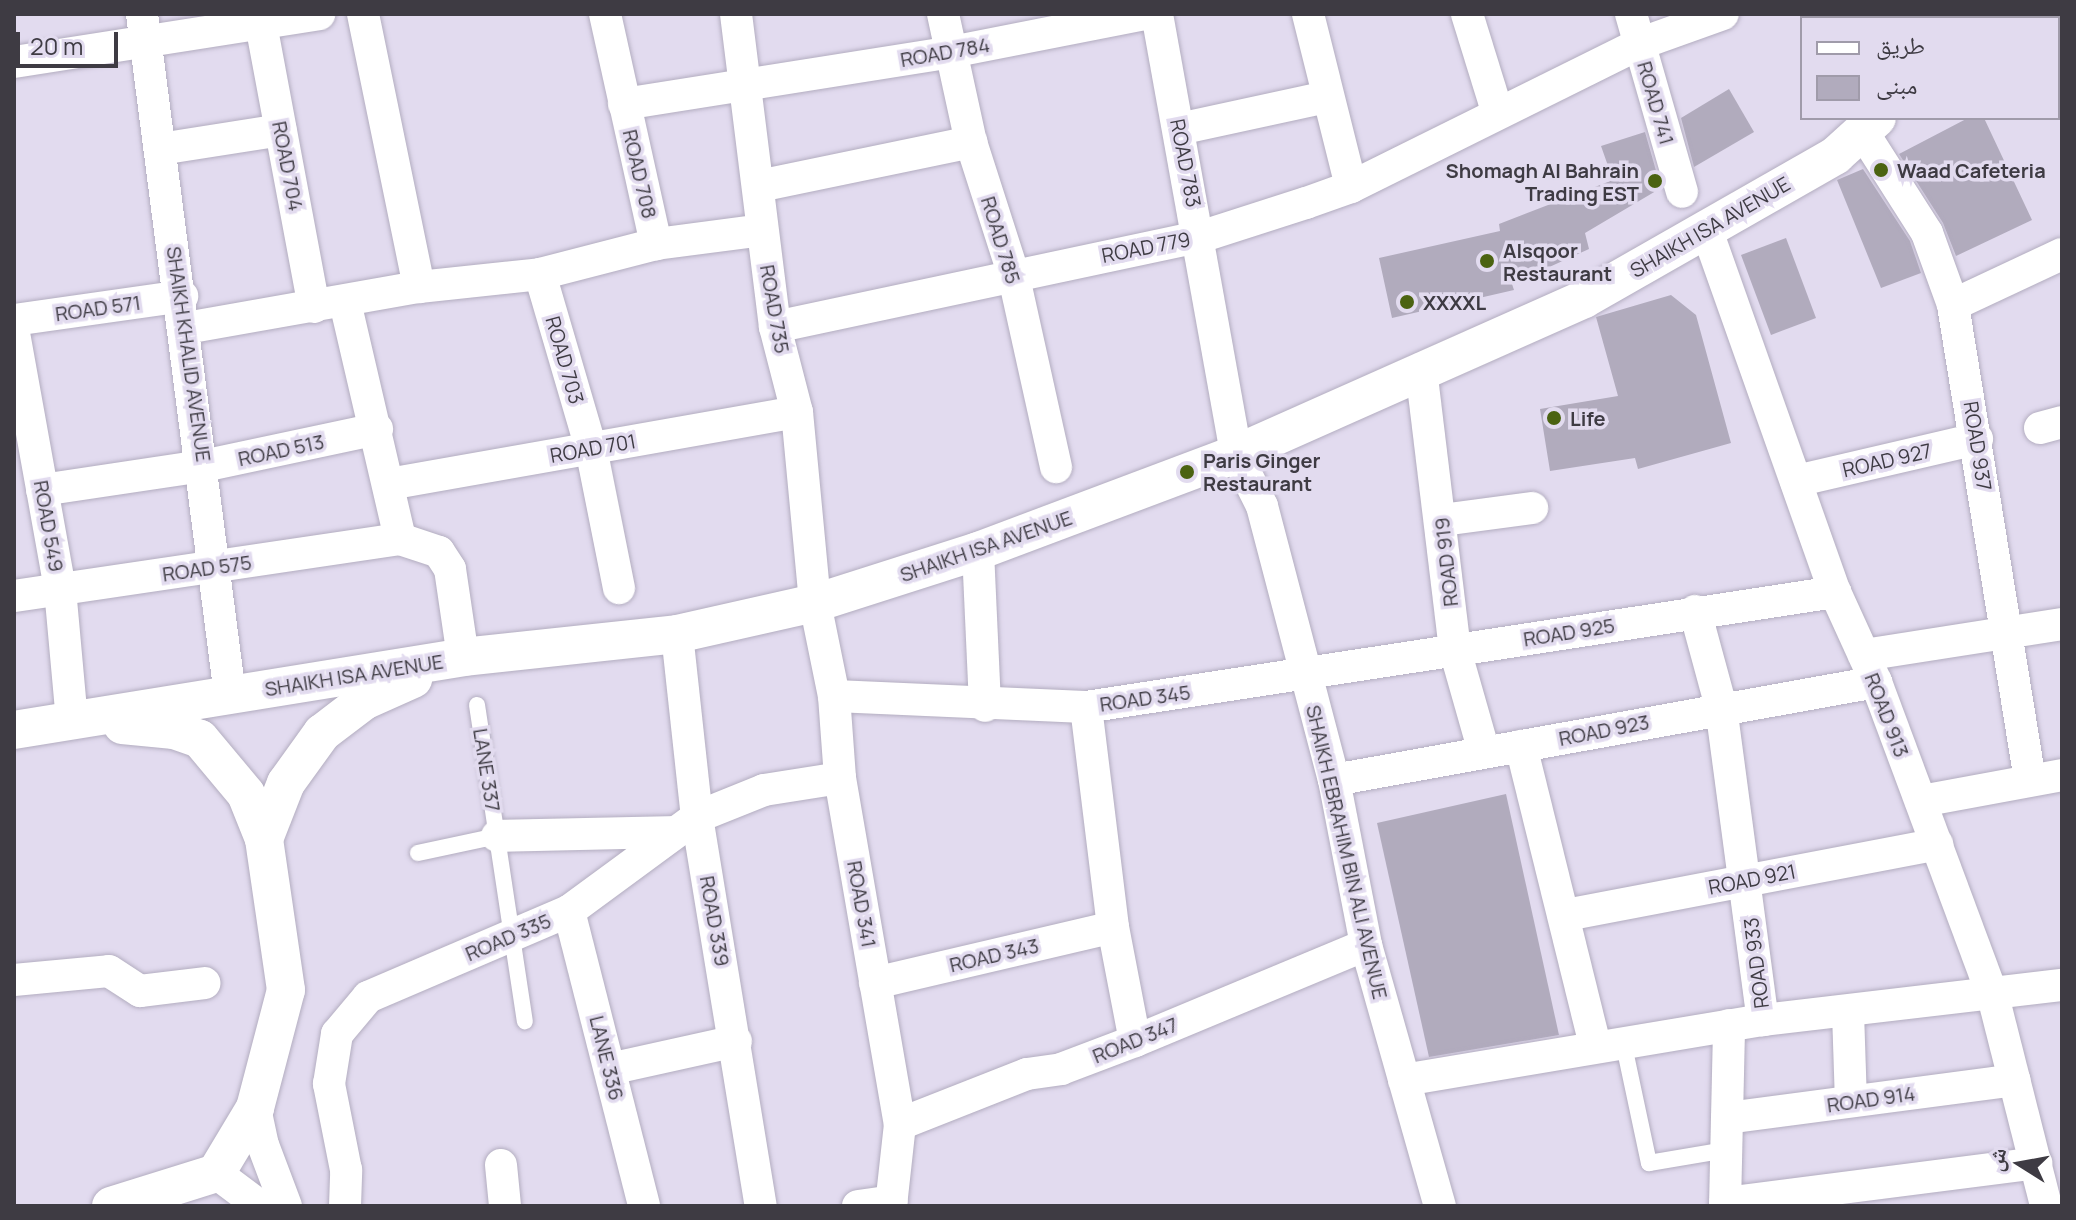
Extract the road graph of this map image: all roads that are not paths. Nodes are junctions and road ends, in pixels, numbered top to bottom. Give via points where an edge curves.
1 (313, 14) edge
2 (363, 14) edge
3 (605, 14) edge
4 (736, 14) edge
5 (943, 14) edge
6 (1144, 14) edge
7 (1157, 14) edge
8 (1308, 14) edge
9 (1467, 14) edge
10 (1723, 14) edge
11 (261, 24) junction
12 (143, 29) edge
13 (1635, 29) edge
14 (951, 52) junction
15 (14, 62) edge
16 (746, 85) junction
17 (1327, 97) junction
18 (624, 104) junction
19 (1497, 111) junction
20 (1870, 126) edge
21 (1179, 129) junction
22 (281, 130) junction
23 (971, 142) junction
24 (160, 149) junction
25 (759, 186) junction
26 (1351, 187) junction
27 (1682, 192) dead end
28 (762, 230) junction
29 (1707, 231) junction
30 (1200, 237) junction
31 (656, 244) junction
32 (2062, 254) edge
33 (1013, 273) junction
34 (540, 274) junction
35 (419, 287) junction
36 (182, 296) junction
37 (330, 305) junction
38 (1953, 305) junction
39 (14, 320) edge
40 (775, 327) junction
41 (186, 328) junction
42 (14, 333) edge
43 (1421, 369) junction
44 (20, 402) edge
45 (797, 412) junction
46 (377, 429) junction
47 (1977, 439) junction
48 (591, 448) junction
49 (1236, 454) junction
50 (203, 466) junction
51 (1056, 467) dead end
52 (1796, 481) junction
53 (389, 484) junction
54 (42, 490) junction
55 (1532, 508) dead end
56 (1442, 520) junction
57 (400, 539) junction
58 (978, 551) junction
59 (216, 567) junction
60 (619, 588) dead end
61 (60, 589) junction
62 (1835, 592) junction
63 (14, 596) edge
64 (815, 603) junction
65 (1695, 611) junction
66 (2062, 624) edge
67 (677, 634) junction
68 (2007, 634) junction
69 (1455, 650) junction
70 (463, 657) junction
71 (1870, 669) junction
72 (1304, 675) junction
73 (230, 695) junction
74 (834, 696) junction
75 (477, 705) dead end
76 (985, 706) junction
77 (1086, 707) junction
78 (1721, 707) junction
79 (72, 720) junction
80 (14, 730) edge
81 (1521, 746) junction
82 (1484, 752) junction
83 (2062, 775) edge
84 (840, 778) junction
85 (1334, 780) junction
86 (2030, 780) junction
87 (1921, 801) junction
88 (686, 825) junction
89 (497, 836) junction
90 (264, 839) junction
91 (1937, 844) junction
92 (418, 853) dead end
93 (1747, 880) junction
94 (569, 911) junction
95 (1566, 915) junction
96 (1113, 927) junction
97 (512, 935) junction
98 (1366, 945) junction
99 (14, 980) edge
100 (205, 983) dead end
101 (875, 983) junction
102 (2062, 985) edge
103 (1993, 996) junction
104 (1848, 1012) junction
105 (1763, 1020) junction
106 (525, 1021) dead end
107 (1729, 1025) junction
108 (736, 1041) junction
109 (1135, 1041) junction
110 (1609, 1043) junction
111 (610, 1069) junction
112 (1404, 1080) junction
113 (2015, 1080) junction
114 (1851, 1101) junction
115 (255, 1108) junction
116 (1727, 1118) junction
117 (900, 1124) junction
118 (1726, 1150) junction
119 (2036, 1163) junction
120 (501, 1165) dead end
121 (216, 1173) junction
122 (892, 1204) edge
123 (1430, 1204) edge
124 (1725, 1204) edge
125 (111, 1206) edge
126 (260, 1206) edge
127 (286, 1206) edge
128 (345, 1206) edge
129 (505, 1206) edge
130 (644, 1206) edge
131 (761, 1206) edge
132 (858, 1206) edge
133 (2046, 1206) edge

1 - 11 street
2 - 35 street
3 - 18 street, ROAD 708
4 - 16 street, ROAD 735
5 - 14 street, ROAD 785
6 - 14 street, ROAD 784
7 - 21 street, ROAD 783
8 - 17 street
9 - 19 street
10 - 13 street, ROAD 779
11 - 12 street
11 - 22 street, ROAD 704
12 - 15 street
12 - 24 street, SHAIKH KHALID AVENUE
13 - 19 street, ROAD 779
13 - 27 street, ROAD 741
14 - 16 street, ROAD 784
14 - 23 street, ROAD 785
16 - 18 street, ROAD 708
16 - 25 street, ROAD 735
17 - 21 street
17 - 26 street
18 - 31 street, ROAD 708
19 - 26 street, ROAD 779
20 - 29 street, SHAIKH ISA AVENUE
20 - 38 street, ROAD 937 via 1927,233
21 - 30 street, ROAD 783
22 - 24 street
22 - 37 street, ROAD 704
23 - 25 street
23 - 33 street, ROAD 785
24 - 36 street, SHAIKH KHALID AVENUE
25 - 28 street, ROAD 735
26 - 30 street, ROAD 779
28 - 31 street
28 - 40 street, ROAD 735
29 - 43 street, SHAIKH ISA AVENUE via 1584,299
29 - 52 street, ROAD 913
30 - 33 street, ROAD 779
30 - 49 street, ROAD 783
31 - 34 street
32 - 38 street
33 - 40 street, ROAD 779
33 - 51 street, ROAD 785
34 - 35 street
34 - 48 street, ROAD 703
35 - 37 street
36 - 39 street, ROAD 571
36 - 41 street, SHAIKH KHALID AVENUE
37 - 41 street
37 - 46 street
38 - 47 street, ROAD 937
40 - 45 street, ROAD 735
41 - 50 street, SHAIKH KHALID AVENUE
42 - 44 street, ROAD 549
43 - 49 street, SHAIKH ISA AVENUE
43 - 56 street, ROAD 919
44 - 54 street, ROAD 549
45 - 48 street, ROAD 701
45 - 64 street, ROAD 735
46 - 50 street, ROAD 513
46 - 53 street
47 - 52 street, ROAD 927
47 - 68 street, ROAD 937
48 - 53 street, ROAD 701
48 - 60 street, ROAD 703
49 - 58 street, SHAIKH ISA AVENUE
49 - 72 street, SHAIKH EBRAHIM BIN ALI AVENUE via 1262,506
50 - 54 street, ROAD 513
50 - 59 street, SHAIKH KHALID AVENUE
52 - 62 street, ROAD 913
53 - 57 street
54 - 61 street, ROAD 549
55 - 56 street
56 - 69 street, ROAD 919
57 - 59 street, ROAD 575
57 - 70 street via 439,552 450,569
58 - 64 street, SHAIKH ISA AVENUE
58 - 76 street
59 - 61 street, ROAD 575
59 - 73 street, SHAIKH KHALID AVENUE
61 - 63 street, ROAD 575
61 - 79 street, ROAD 549
62 - 65 street, ROAD 925
62 - 71 street, ROAD 913
64 - 67 street, SHAIKH ISA AVENUE
64 - 74 street, ROAD 341
65 - 69 street, ROAD 925
65 - 78 street, ROAD 933
66 - 68 street, ROAD 923
67 - 70 street, SHAIKH ISA AVENUE
67 - 88 street, ROAD 339
68 - 71 street, ROAD 923
68 - 86 street, ROAD 937
69 - 72 street, ROAD 925
69 - 82 street, ROAD 919
70 - 73 street, SHAIKH ISA AVENUE
70 - 90 street via 364,701 332,724 286,783
71 - 78 street, ROAD 923
71 - 87 street, ROAD 913
72 - 77 street, ROAD 345
72 - 85 street, SHAIKH EBRAHIM BIN ALI AVENUE
73 - 79 street, SHAIKH ISA AVENUE
74 - 76 street, ROAD 345
74 - 84 street, ROAD 341
75 - 89 lane, LANE 337
76 - 77 street, ROAD 345
77 - 96 street
78 - 81 street, ROAD 923
78 - 93 street, ROAD 933
79 - 80 street, SHAIKH ISA AVENUE
79 - 90 street via 174,730 200,739 246,794
81 - 82 street, ROAD 923
81 - 95 street
82 - 85 street, ROAD 923
83 - 86 street
84 - 88 street, ROAD 335 via 764,790
84 - 101 street, ROAD 341
85 - 98 street, SHAIKH EBRAHIM BIN ALI AVENUE
86 - 87 street
87 - 91 street, ROAD 913
88 - 89 street
88 - 94 street, ROAD 335
88 - 108 street, ROAD 339
89 - 92 lane, LANE 337
89 - 97 lane, LANE 337
90 - 115 street via 286,990
91 - 93 street, ROAD 921
91 - 103 street, ROAD 913
93 - 95 street, ROAD 921
93 - 105 street, ROAD 933
94 - 97 street, ROAD 335
94 - 111 street, LANE 336
95 - 110 street
96 - 101 street, ROAD 343
96 - 109 street
97 - 106 lane, LANE 337
97 - 128 street, ROAD 335 via 368,997 337,1034 329,1084 346,1170
98 - 109 street, ROAD 347
98 - 112 street, SHAIKH EBRAHIM BIN ALI AVENUE
99 - 100 street via 109,971 140,991
101 - 117 street, ROAD 341
102 - 103 street, ROAD 933
103 - 104 street, ROAD 933
103 - 113 street, ROAD 913
104 - 105 street, ROAD 933
104 - 114 street
105 - 107 street
107 - 110 street
107 - 116 street
108 - 111 street
108 - 131 street, ROAD 339
109 - 117 street, ROAD 347 via 1061,1069 1027,1074
110 - 112 street
110 - 118 lane via 1649,1163
111 - 130 street, LANE 336
112 - 123 street, SHAIKH EBRAHIM BIN ALI AVENUE
113 - 114 street, ROAD 914
113 - 119 street, ROAD 913
114 - 116 street, ROAD 914
115 - 121 street
115 - 127 street
116 - 118 street
117 - 122 street, ROAD 341
118 - 124 street
119 - 124 street
119 - 133 street, ROAD 913
120 - 129 street
121 - 125 street
121 - 126 street
122 - 132 street

